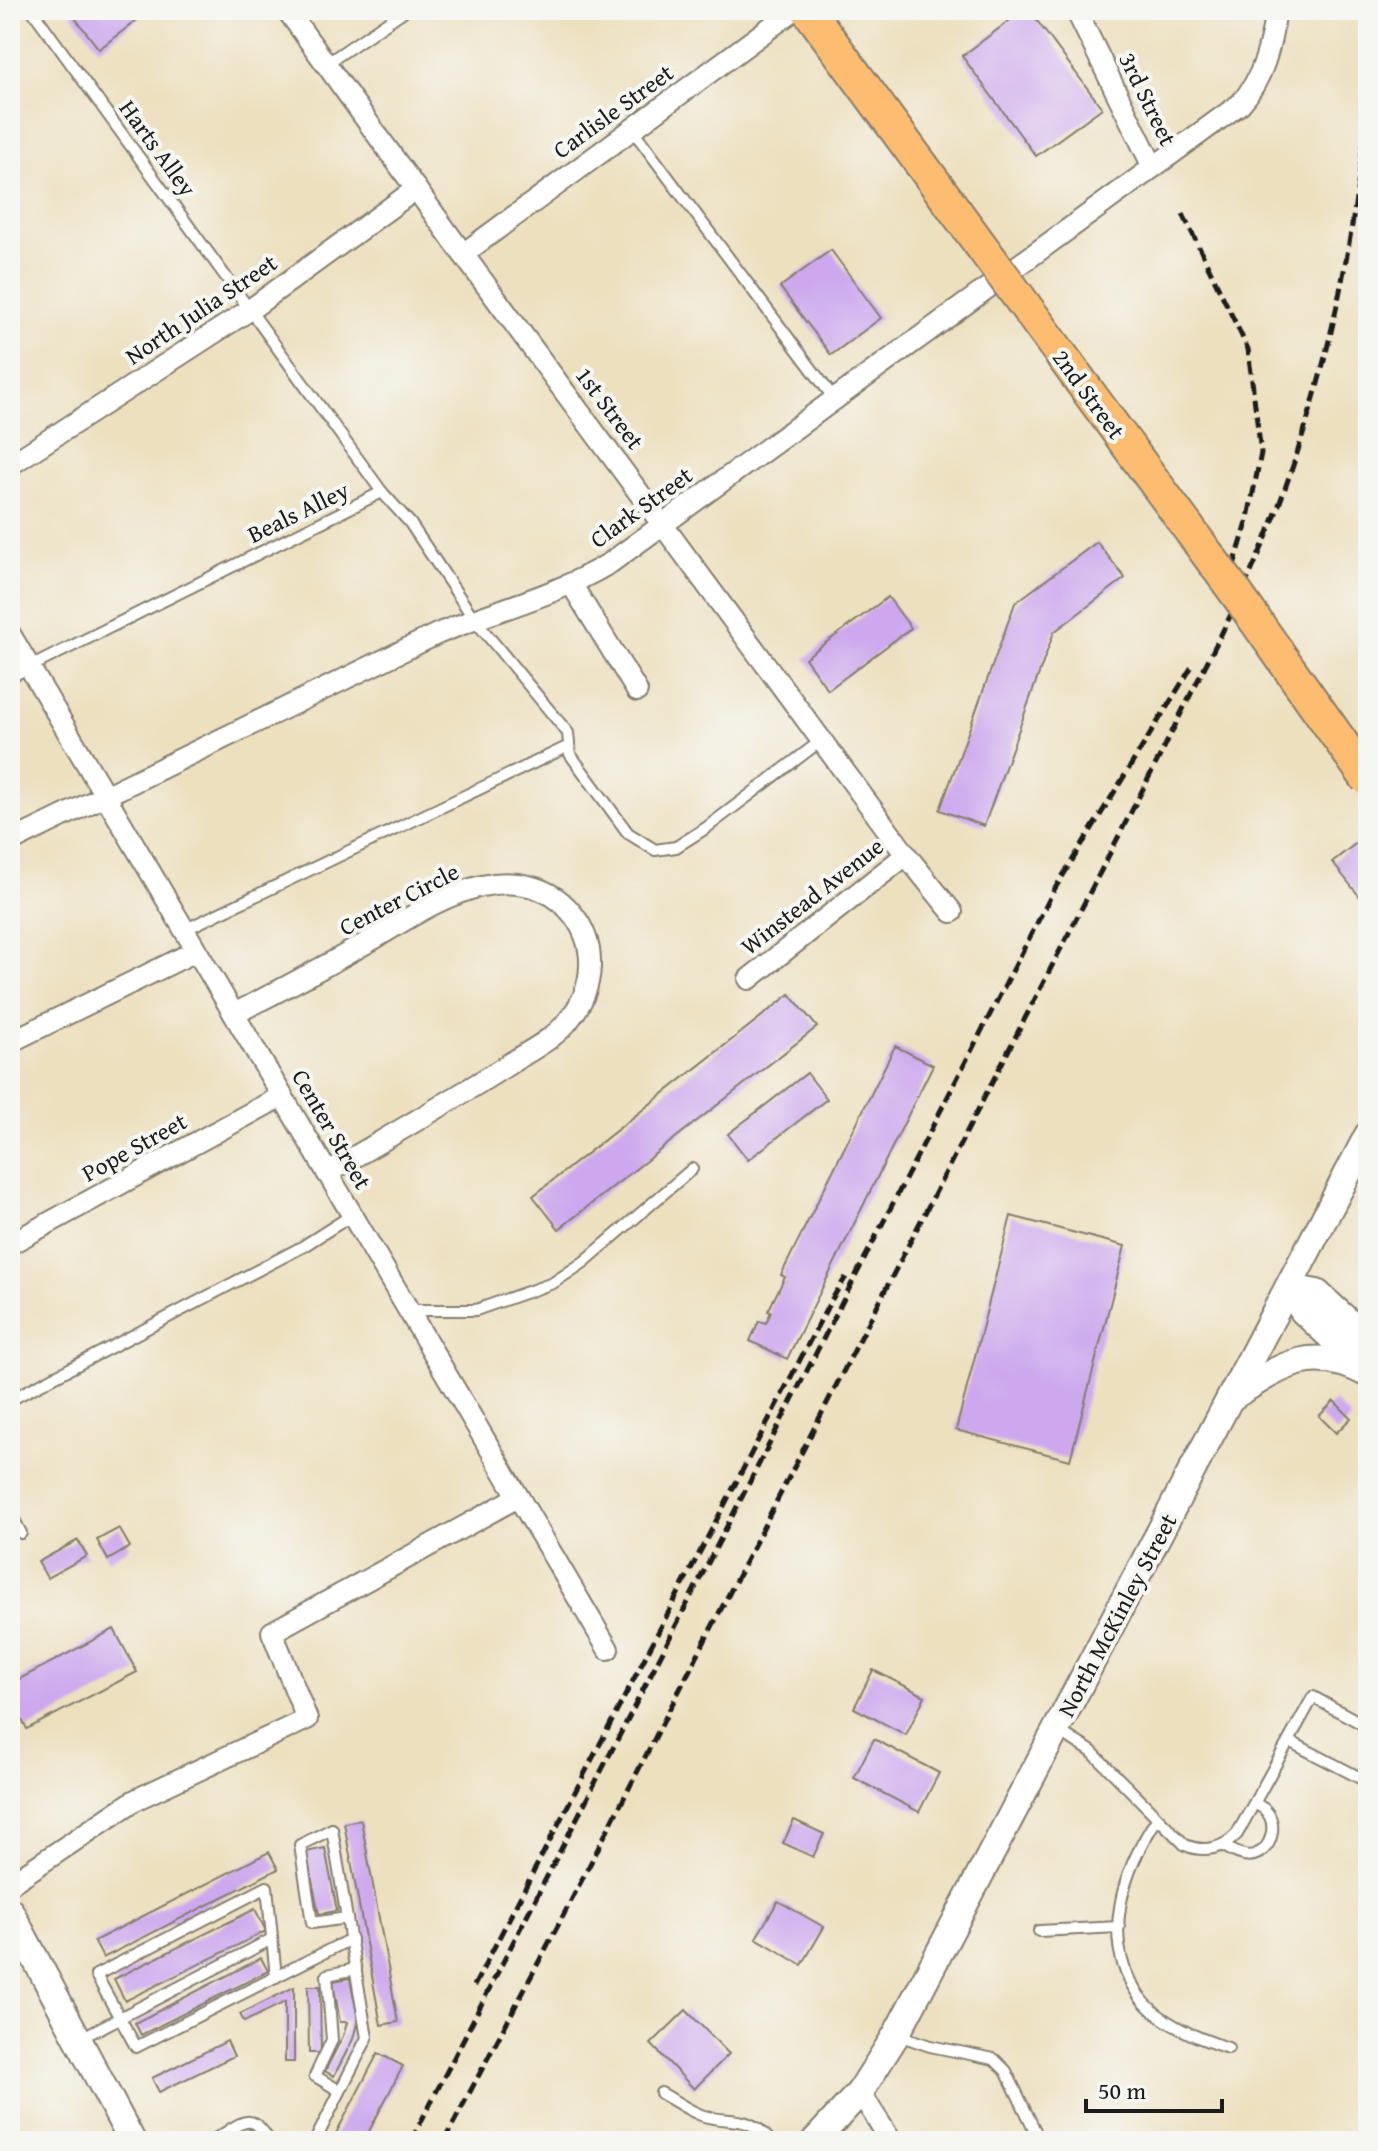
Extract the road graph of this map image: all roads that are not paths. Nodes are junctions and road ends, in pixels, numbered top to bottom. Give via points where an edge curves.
1 (32, 10) edge
2 (287, 10) edge
3 (405, 10) edge
4 (794, 10) edge
5 (808, 10) edge
6 (1076, 10) edge
7 (1276, 10) edge
8 (326, 64) junction
9 (632, 129) junction
10 (1153, 167) junction
11 (416, 189) junction
12 (463, 254) junction
13 (251, 309) junction
14 (835, 400) junction
15 (10, 465) edge
16 (382, 492) junction
17 (664, 524) junction
18 (572, 585) junction
19 (474, 619) junction
20 (10, 634) edge
21 (29, 667) junction
22 (10, 677) edge
23 (637, 691) dead end
24 (822, 740) junction
25 (569, 746) junction
26 (1368, 780) edge
27 (105, 796) junction
28 (10, 842) edge
29 (906, 855) junction
30 (952, 912) dead end
31 (184, 930) junction
32 (196, 951) junction
33 (749, 979) dead end
34 (234, 1014) junction
35 (10, 1042) edge
36 (282, 1096) junction
37 (1368, 1135) edge
38 (692, 1169) dead end
39 (327, 1173) junction
40 (352, 1215) junction
41 (10, 1244) edge
42 (1289, 1288) junction
43 (408, 1310) junction
44 (1368, 1340) edge
45 (1368, 1373) edge
46 (1232, 1397) junction
47 (10, 1400) edge
48 (518, 1497) junction
49 (10, 1512) edge
50 (21, 1533) dead end
51 (608, 1649) dead end
52 (1368, 1727) edge
53 (1057, 1730) junction
54 (1289, 1741) junction
55 (1368, 1782) edge
56 (1255, 1803) junction
57 (1157, 1819) junction
58 (1223, 1846) junction
59 (10, 1884) edge
60 (10, 1911) edge
61 (347, 1918) junction
62 (1119, 1927) junction
63 (1039, 1931) dead end
64 (272, 1939) junction
65 (351, 1939) junction
66 (356, 1969) junction
67 (276, 1977) junction
68 (119, 2016) junction
69 (896, 2035) junction
70 (78, 2039) junction
71 (1228, 2048) dead end
72 (340, 2091) junction
73 (860, 2092) junction
74 (661, 2093) dead end
75 (132, 2141) edge
76 (211, 2141) edge
77 (269, 2141) edge
78 (315, 2141) edge
79 (770, 2141) edge
80 (815, 2141) edge
81 (891, 2141) edge
82 (1040, 2141) edge

1 - 13 lane, Harts Alley
2 - 8 street, 1st Street
3 - 8 lane
4 - 9 street, Carlisle Street
5 - 26 main road, 2nd Street, bridge
6 - 10 street, 3rd Street
7 - 10 street, Clark Street via 1266,58 1249,95
8 - 11 street, 1st Street
9 - 12 street, Carlisle Street
9 - 14 lane
10 - 14 street, Clark Street
11 - 12 street, 1st Street
11 - 13 street, North Julia Street
12 - 17 street, 1st Street
13 - 15 street, North Julia Street
13 - 16 lane, Beals Alley
14 - 17 street, Clark Street
16 - 19 lane via 410,523
16 - 21 lane, Beals Alley
17 - 18 street, Clark Street
17 - 24 street, 1st Street
18 - 19 street, Clark Street
18 - 23 street
19 - 25 lane via 568,733
19 - 27 street, Clark Street
20 - 21 street, Center Street
21 - 22 lane, Beals Alley
21 - 27 street, Center Street
24 - 25 lane via 706,828 676,847 655,850 628,833
24 - 29 street, 1st Street
25 - 31 lane
27 - 28 street, Clark Street
27 - 31 street, Center Street
29 - 30 street, 1st Street
29 - 33 street, Winstead Avenue
31 - 32 street, Center Street
32 - 34 street, Center Street
32 - 35 street
34 - 36 street, Center Street
34 - 39 street, Center Circle via 425,910 478,887 530,886 559,900 581,925 590,950 590,978 566,1024 485,1080
36 - 39 street, Center Street
36 - 41 street, Pope Street
37 - 42 street, North McKinley Street
38 - 43 lane via 553,1283 476,1310
39 - 40 street, Center Street
40 - 43 street, Center Street
40 - 47 lane via 302,1247
42 - 44 street via 1317,1293
42 - 45 street via 1303,1311
42 - 46 street, North McKinley Street
43 - 48 street, Center Street
45 - 46 street via 1335,1359 1299,1361
46 - 53 street, North McKinley Street
48 - 51 street, Center Street
48 - 59 street via 272,1632 307,1719 135,1800
49 - 50 lane
52 - 54 lane via 1313,1697
53 - 57 lane via 1091,1751
53 - 69 street, North McKinley Street
54 - 55 lane
54 - 56 lane
56 - 58 lane via 1237,1834
56 - 58 lane via 1271,1820 1269,1842 1254,1855
57 - 58 lane via 1185,1845
57 - 62 lane via 1139,1845 1123,1887
60 - 70 street
61 - 61 lane via 345,1903 332,1829 300,1845 312,1923
61 - 65 lane
62 - 63 lane
62 - 71 lane via 1124,1960 1140,1998 1186,2032
64 - 67 lane
64 - 68 lane
64 - 68 lane via 267,1887 96,1975
65 - 66 lane
65 - 67 lane
66 - 72 lane via 367,2038
66 - 72 lane via 327,1975 332,2040 315,2076
67 - 68 lane via 136,2047
68 - 70 lane
69 - 73 street, North McKinley Street
69 - 82 lane via 994,2059 1006,2071
70 - 75 street
72 - 78 lane
73 - 80 street, North McKinley Street
73 - 81 street
74 - 79 lane via 701,2115 760,2128
76 - 77 lane via 253,2121

